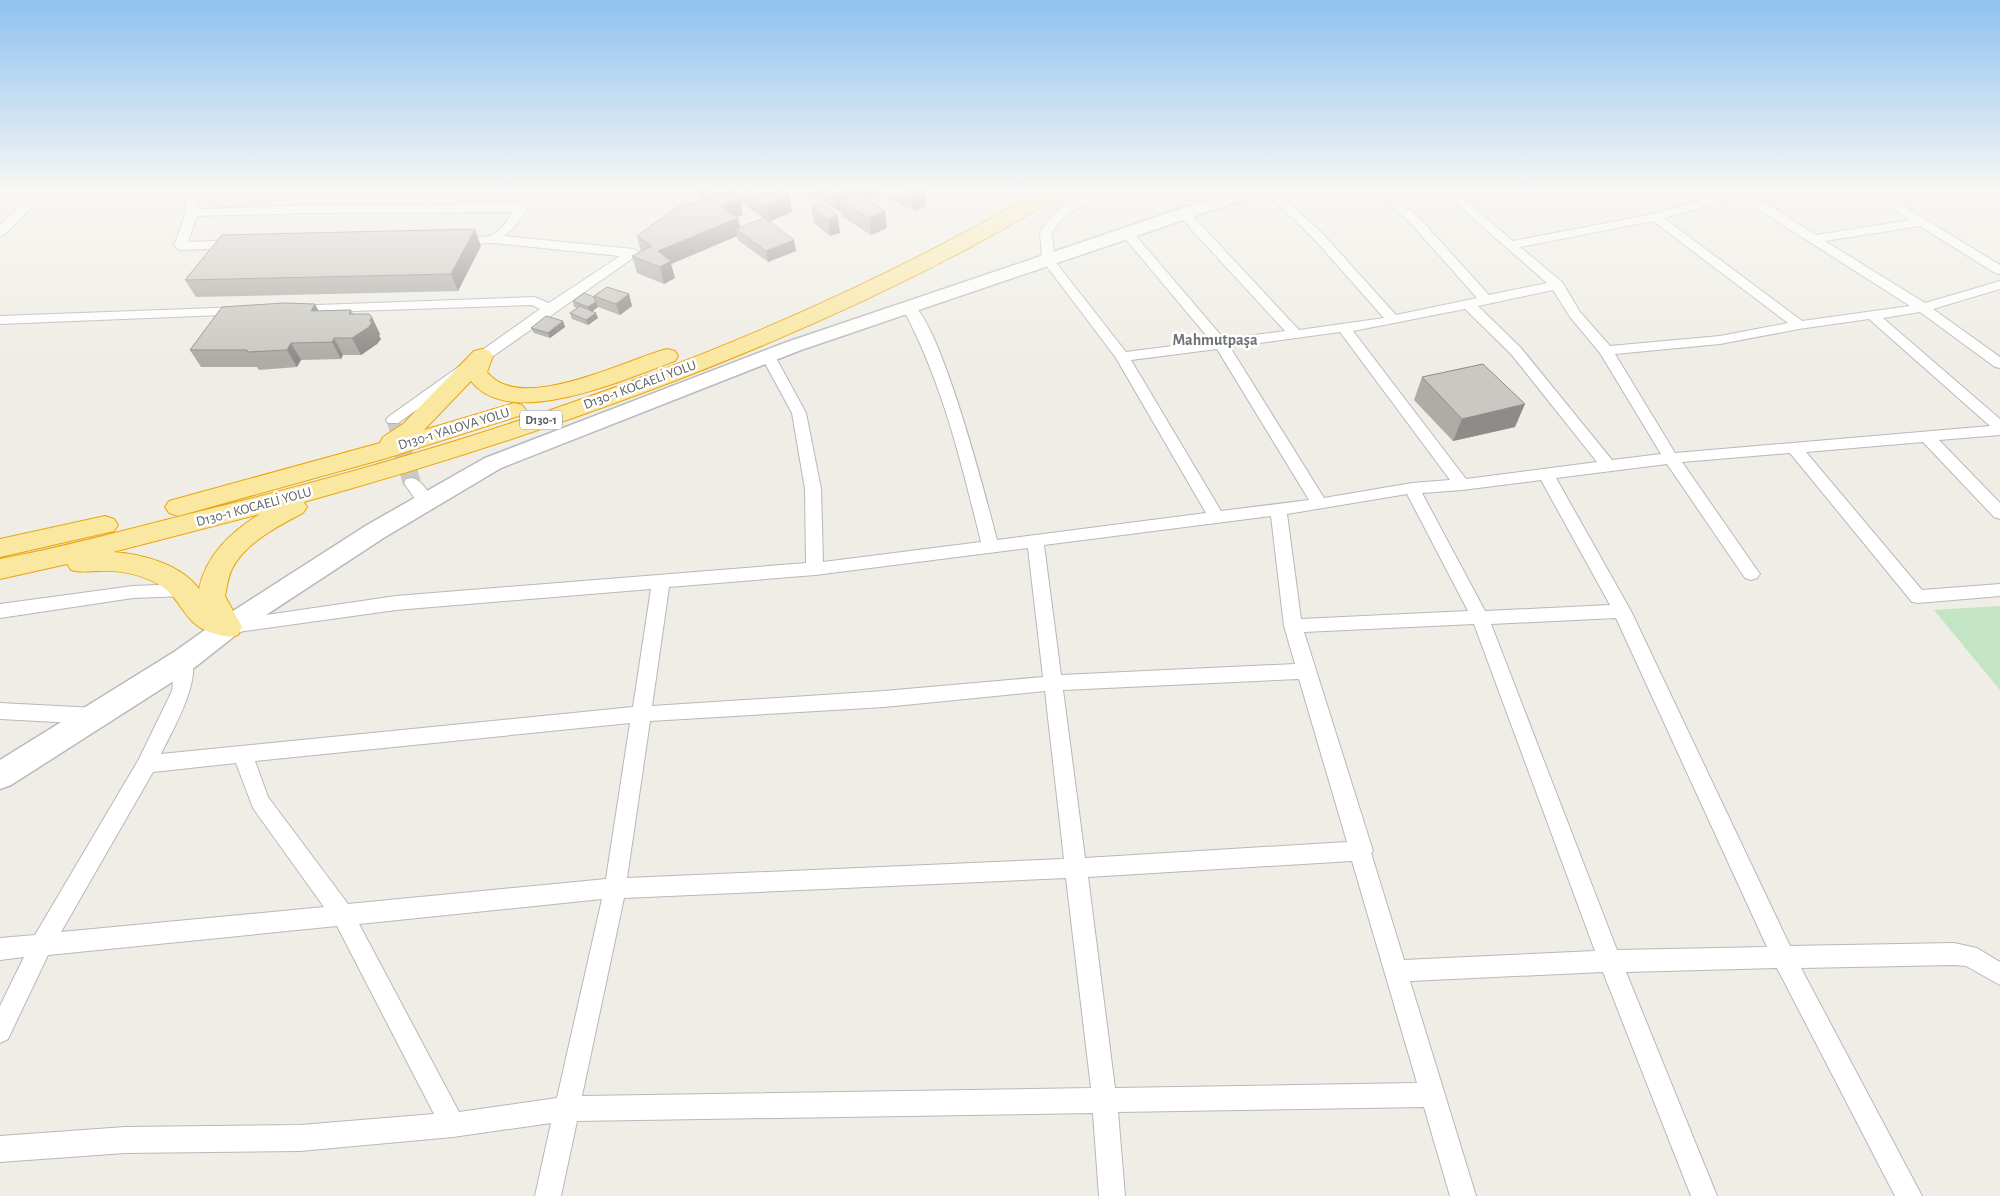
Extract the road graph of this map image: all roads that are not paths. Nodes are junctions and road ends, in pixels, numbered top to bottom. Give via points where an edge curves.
1 (566, 247) edge
2 (641, 247) edge
3 (922, 247) edge
4 (955, 247) edge
5 (1047, 247) edge
6 (1087, 247) edge
7 (1139, 247) edge
8 (1214, 247) edge
9 (1328, 247) edge
10 (1438, 247) edge
11 (1512, 247) edge
12 (1695, 247) edge
13 (1825, 247) edge
14 (1963, 247) edge
15 (632, 254) junction
16 (1048, 260) junction
17 (2000, 270) edge
18 (1557, 285) junction
19 (2000, 285) edge
20 (1486, 300) junction
21 (1468, 304) junction
22 (909, 307) junction
23 (1923, 308) junction
24 (550, 309) junction
25 (277, 310) edge
26 (257, 311) edge
27 (1873, 316) junction
28 (0, 320) edge
29 (1393, 320) junction
30 (1799, 325) junction
31 (1344, 328) junction
32 (1295, 334) junction
33 (1221, 344) junction
34 (1606, 351) junction
35 (482, 356) junction
36 (768, 356) junction
37 (1122, 357) junction
38 (2000, 364) edge
39 (600, 380) junction
40 (393, 420) dead end
41 (2000, 429) edge
42 (1926, 436) junction
43 (1794, 448) junction
44 (378, 452) junction
45 (1670, 458) junction
46 (1608, 466) junction
47 (1546, 473) junction
48 (412, 482) tunnel mouth
49 (346, 483) junction
50 (1462, 484) junction
51 (1412, 488) junction
52 (426, 502) junction
53 (1320, 504) junction
54 (1278, 509) junction
55 (2000, 513) edge
56 (1216, 518) junction
57 (1035, 539) junction
58 (990, 546) junction
59 (0, 548) edge
60 (0, 569) edge
61 (815, 569) junction
62 (1751, 574) dead end
63 (0, 576) edge
64 (661, 582) junction
65 (184, 590) junction
66 (2000, 590) edge
67 (0, 611) edge
68 (1622, 612) junction
69 (1480, 618) junction
70 (1293, 626) junction
71 (228, 627) junction
72 (184, 660) junction
73 (1308, 671) junction
74 (1054, 683) junction
75 (0, 711) edge
76 (641, 714) junction
77 (95, 716) junction
78 (242, 754) junction
79 (147, 764) junction
80 (0, 776) edge
81 (1362, 851) junction
82 (1076, 868) junction
83 (615, 888) junction
84 (343, 914) junction
85 (41, 946) junction
86 (0, 949) edge
87 (1784, 958) junction
88 (1610, 961) junction
89 (1396, 971) junction
90 (2000, 974) edge
91 (0, 1031) edge
92 (1432, 1094) junction
93 (1105, 1102) junction
94 (565, 1109) junction
95 (453, 1125) junction
96 (0, 1149) edge
97 (548, 1196) edge
98 (1112, 1196) edge
99 (1462, 1196) edge
100 (1704, 1196) edge
101 (1909, 1196) edge

1 - 15 street
2 - 15 street
3 - 39 highway, D130-1 YALOVA YOLU / D130-1 via 815,298
4 - 49 highway, D130-1 KOCAELİ YOLU / D130-1 via 918,268 720,355 566,412
5 - 16 street
6 - 16 main road
7 - 33 street
8 - 32 street
9 - 29 street
10 - 20 street
11 - 18 street
12 - 30 street
13 - 23 street
14 - 17 street
15 - 24 street
16 - 22 main road
16 - 37 street
18 - 20 street
18 - 34 street via 1575,314
19 - 23 street
20 - 21 street
21 - 29 street
21 - 46 street via 1516,351
22 - 36 main road
22 - 58 street via 928,339 958,419
23 - 27 street
23 - 38 street
24 - 25 street via 534,301
24 - 35 street
26 - 28 street
27 - 30 street
27 - 41 street
29 - 31 street
30 - 34 street via 1720,340
31 - 32 street
31 - 50 street
32 - 33 street
33 - 37 street
33 - 53 street
34 - 45 street
35 - 39 highway via 476,372 484,386 496,392 554,392
35 - 40 street
35 - 44 highway via 411,429
36 - 52 main road via 493,463
36 - 61 street via 799,413 813,489
37 - 56 street
39 - 44 highway, D130-1 YALOVA YOLU / D130-1
41 - 42 street
42 - 43 street
42 - 55 street
43 - 45 street
43 - 66 street via 1918,597
44 - 59 highway, D130-1 YALOVA YOLU / D130-1 via 197,503
45 - 46 street
45 - 62 street
46 - 47 street
47 - 50 street
47 - 68 street
48 - 52 street
49 - 60 highway, D130-1 KOCAELİ YOLU / D130-1
49 - 71 highway via 271,518 238,542 218,569 211,596
50 - 51 street
51 - 53 street
51 - 69 street
52 - 71 main road
53 - 54 street
54 - 56 street
54 - 70 street
56 - 57 street
57 - 58 street
57 - 74 street
58 - 61 street
61 - 64 street
63 - 65 highway via 106,560 143,566 167,576
64 - 71 street via 396,603
64 - 76 street
65 - 67 street via 133,592
65 - 71 highway via 204,617
68 - 69 street
68 - 87 street
69 - 70 street
69 - 88 street
70 - 73 street
71 - 72 main road
72 - 77 main road
72 - 79 street via 181,691
73 - 74 street
73 - 81 street
74 - 76 street via 884,699
74 - 82 street
75 - 77 street
76 - 78 street
76 - 83 street
77 - 80 main road
78 - 79 street
78 - 84 street via 260,802
79 - 85 street
81 - 82 street
81 - 89 street
82 - 83 street
82 - 93 street
83 - 84 street
83 - 94 street
84 - 85 street
84 - 95 street
85 - 86 street
85 - 91 street
87 - 88 street
87 - 90 street via 1954,954 1969,956
87 - 101 street
88 - 89 street
88 - 100 street
89 - 92 street
92 - 93 street
92 - 99 street
93 - 94 street
93 - 98 street
94 - 95 street
94 - 97 street
95 - 96 street via 300,1138 125,1140

